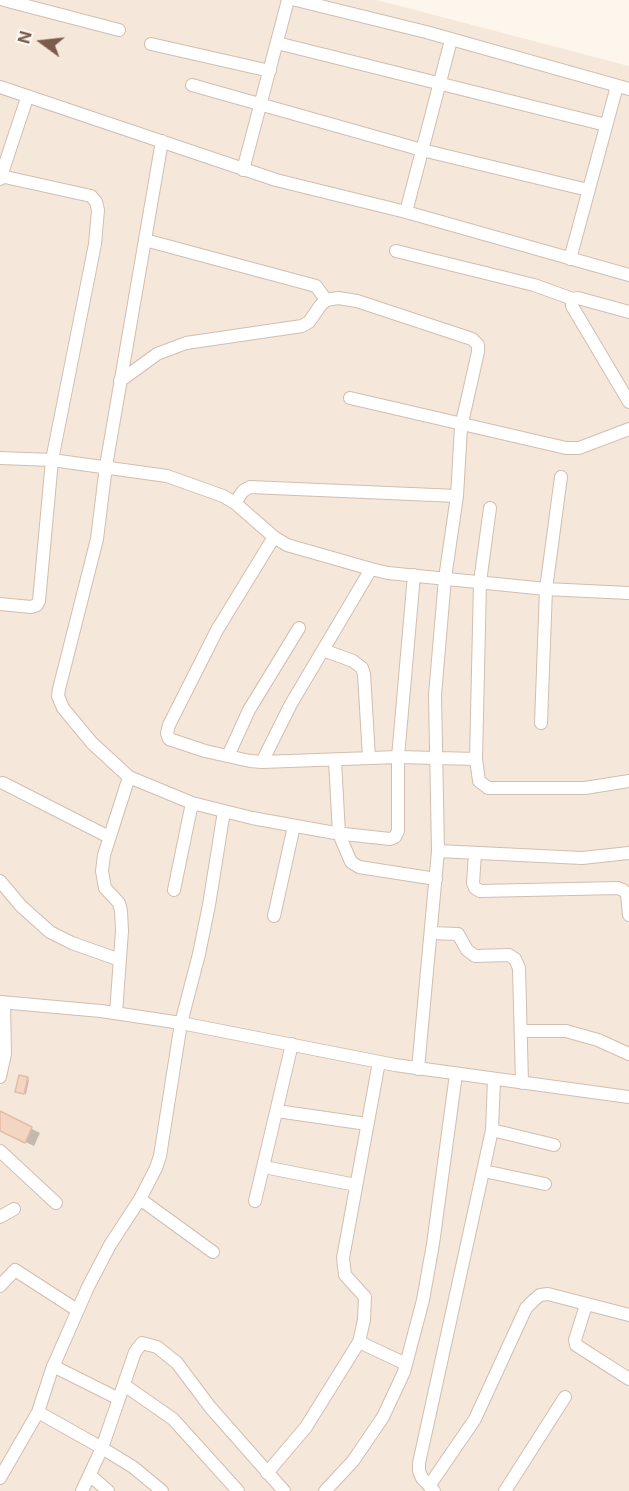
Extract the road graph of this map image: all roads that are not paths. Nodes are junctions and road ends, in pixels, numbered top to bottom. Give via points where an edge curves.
1 (4, 0) edge
2 (288, 0) edge
3 (296, 0) edge
4 (119, 30) dead end
5 (451, 40) junction
6 (276, 43) junction
7 (151, 44) dead end
8 (270, 71) junction
9 (439, 84) junction
10 (192, 85) dead end
11 (0, 87) edge
12 (623, 88) edge
13 (27, 98) junction
14 (260, 105) junction
15 (606, 124) junction
16 (162, 141) junction
17 (422, 150) junction
18 (243, 170) junction
19 (1, 177) edge
20 (588, 190) junction
21 (406, 212) junction
22 (145, 240) junction
23 (396, 251) dead end
24 (570, 259) junction
25 (629, 275) edge
26 (573, 299) junction
27 (326, 300) junction
28 (629, 312) edge
29 (120, 381) junction
30 (350, 398) dead end
31 (629, 402) edge
32 (462, 424) junction
33 (629, 429) edge
34 (0, 458) edge
35 (52, 460) junction
36 (106, 466) junction
37 (561, 477) dead end
38 (457, 496) junction
39 (235, 503) junction
40 (490, 507) dead end
41 (274, 537) junction
42 (371, 569) junction
43 (414, 575) junction
44 (445, 578) junction
45 (480, 582) junction
46 (546, 588) junction
47 (629, 593) edge
48 (0, 604) edge
49 (299, 628) dead end
50 (323, 650) junction
51 (541, 723) dead end
52 (228, 756) junction
53 (369, 758) junction
54 (398, 758) junction
55 (436, 758) junction
56 (476, 759) junction
57 (335, 760) junction
58 (262, 762) junction
59 (129, 777) junction
60 (629, 782) edge
61 (3, 783) dead end
62 (192, 803) junction
63 (224, 811) junction
64 (294, 826) junction
65 (339, 834) junction
66 (109, 837) junction
67 (438, 851) junction
68 (475, 853) junction
69 (629, 853) edge
70 (436, 879) junction
71 (0, 881) edge
72 (174, 890) dead end
73 (629, 915) edge
74 (274, 916) dead end
75 (431, 933) junction
76 (120, 960) junction
77 (2, 1002) edge
78 (116, 1013) junction
79 (181, 1023) junction
80 (521, 1031) junction
81 (292, 1044) junction
82 (629, 1054) edge
83 (379, 1062) junction
84 (418, 1069) junction
85 (456, 1074) junction
86 (0, 1077) edge
87 (494, 1079) junction
88 (522, 1083) junction
89 (629, 1097) edge
90 (277, 1111) junction
91 (367, 1124) junction
92 (492, 1131) junction
93 (554, 1146) dead end
94 (0, 1152) edge
95 (264, 1167) junction
96 (484, 1171) junction
97 (545, 1184) dead end
98 (356, 1185) junction
99 (140, 1199) junction
100 (255, 1201) dead end
101 (56, 1203) dead end
102 (14, 1209) dead end
103 (0, 1217) edge
104 (213, 1252) dead end
105 (0, 1286) edge
106 (586, 1305) junction
107 (77, 1310) junction
108 (629, 1315) edge
109 (359, 1342) junction
110 (406, 1364) junction
111 (53, 1366) junction
112 (629, 1379) edge
113 (124, 1385) junction
114 (565, 1397) dead end
115 (119, 1399) junction
116 (38, 1412) junction
117 (102, 1448) junction
118 (267, 1473) junction
119 (91, 1476) junction
120 (0, 1478) edge
121 (432, 1489) edge
122 (82, 1491) edge
123 (108, 1491) edge
124 (162, 1491) edge
125 (238, 1491) edge
126 (284, 1491) edge
127 (325, 1491) edge
128 (505, 1491) edge

1 - 4 street
2 - 6 street
3 - 5 street
5 - 9 street
5 - 12 street
6 - 8 street
6 - 9 street
7 - 8 street
8 - 14 street
9 - 15 street
9 - 17 street
10 - 14 street
11 - 13 street
12 - 15 street
13 - 16 street
13 - 19 street
14 - 17 street
14 - 18 street
15 - 20 street
16 - 18 street
16 - 22 street
17 - 20 street
17 - 21 street
18 - 21 street
19 - 35 street via 91,196 98,210 95,244
20 - 24 street
21 - 24 street
22 - 27 street via 316,286
22 - 29 street
23 - 26 street via 534,285
24 - 25 street
26 - 28 street
26 - 31 street via 572,306
27 - 29 street via 302,326 186,343 157,354
27 - 32 street via 357,301 476,342 478,352
29 - 36 street
30 - 32 street
32 - 33 street via 566,448 579,448
32 - 38 street
34 - 35 street
35 - 36 street
35 - 48 street via 38,605
36 - 39 street via 167,476
36 - 59 street via 97,539 58,696 92,743
37 - 46 street
38 - 39 street via 250,487 243,490
38 - 44 street
39 - 41 street
40 - 45 street
41 - 42 street via 287,545
41 - 52 street via 217,630 167,733 177,743
42 - 43 street
42 - 50 street
43 - 44 street
43 - 54 street
44 - 45 street
44 - 55 street via 435,695
45 - 46 street
45 - 56 street
46 - 47 street
46 - 51 street
49 - 52 street via 249,710
50 - 53 street via 362,668
50 - 58 street
52 - 58 street
53 - 54 street
53 - 57 street
54 - 55 street
54 - 65 street via 395,837 384,840
55 - 56 street
55 - 67 street
56 - 60 street via 479,781 488,788 585,788
57 - 58 street
57 - 65 street
59 - 62 street
59 - 66 street
61 - 66 street
62 - 63 street
62 - 72 street
63 - 64 street
63 - 79 street via 205,925
64 - 65 street
64 - 74 street
65 - 70 street via 355,865
66 - 76 street via 103,882 121,911
67 - 68 street
67 - 70 street
68 - 69 street via 582,858
68 - 73 street via 473,883 480,891 618,888 627,894
70 - 75 street
71 - 76 street via 50,932
75 - 80 street via 458,934 475,956 509,955 515,959 519,968
75 - 84 street
76 - 78 street
77 - 78 street
77 - 86 street via 5,1054
78 - 79 street
79 - 81 street
79 - 99 street via 160,1156
80 - 82 street via 566,1031
80 - 88 street
81 - 83 street
81 - 90 street
83 - 84 street
83 - 91 street
84 - 85 street
85 - 87 street
85 - 110 street via 433,1244
87 - 88 street
87 - 92 street
88 - 89 street
90 - 91 street
90 - 95 street
91 - 98 street
92 - 93 street
92 - 96 street
94 - 101 street
95 - 98 street
95 - 100 street
96 - 97 street
96 - 121 street via 419,1463 419,1471
98 - 109 street via 343,1258 345,1275 365,1297
99 - 104 street
99 - 107 street via 110,1245
102 - 103 street
105 - 107 street via 15,1270
106 - 108 street
106 - 112 street via 576,1345
106 - 121 street via 548,1294 540,1295 526,1308 480,1411
107 - 111 street
109 - 110 street
109 - 118 street via 306,1427
110 - 127 street via 383,1417 353,1461
111 - 115 street
111 - 116 street
113 - 115 street
113 - 118 street via 138,1346 147,1343 157,1347 177,1363
113 - 125 street via 173,1419
114 - 128 street
115 - 117 street
116 - 117 street
116 - 120 street
117 - 119 street
117 - 124 street
118 - 126 street
119 - 122 street
119 - 123 street

